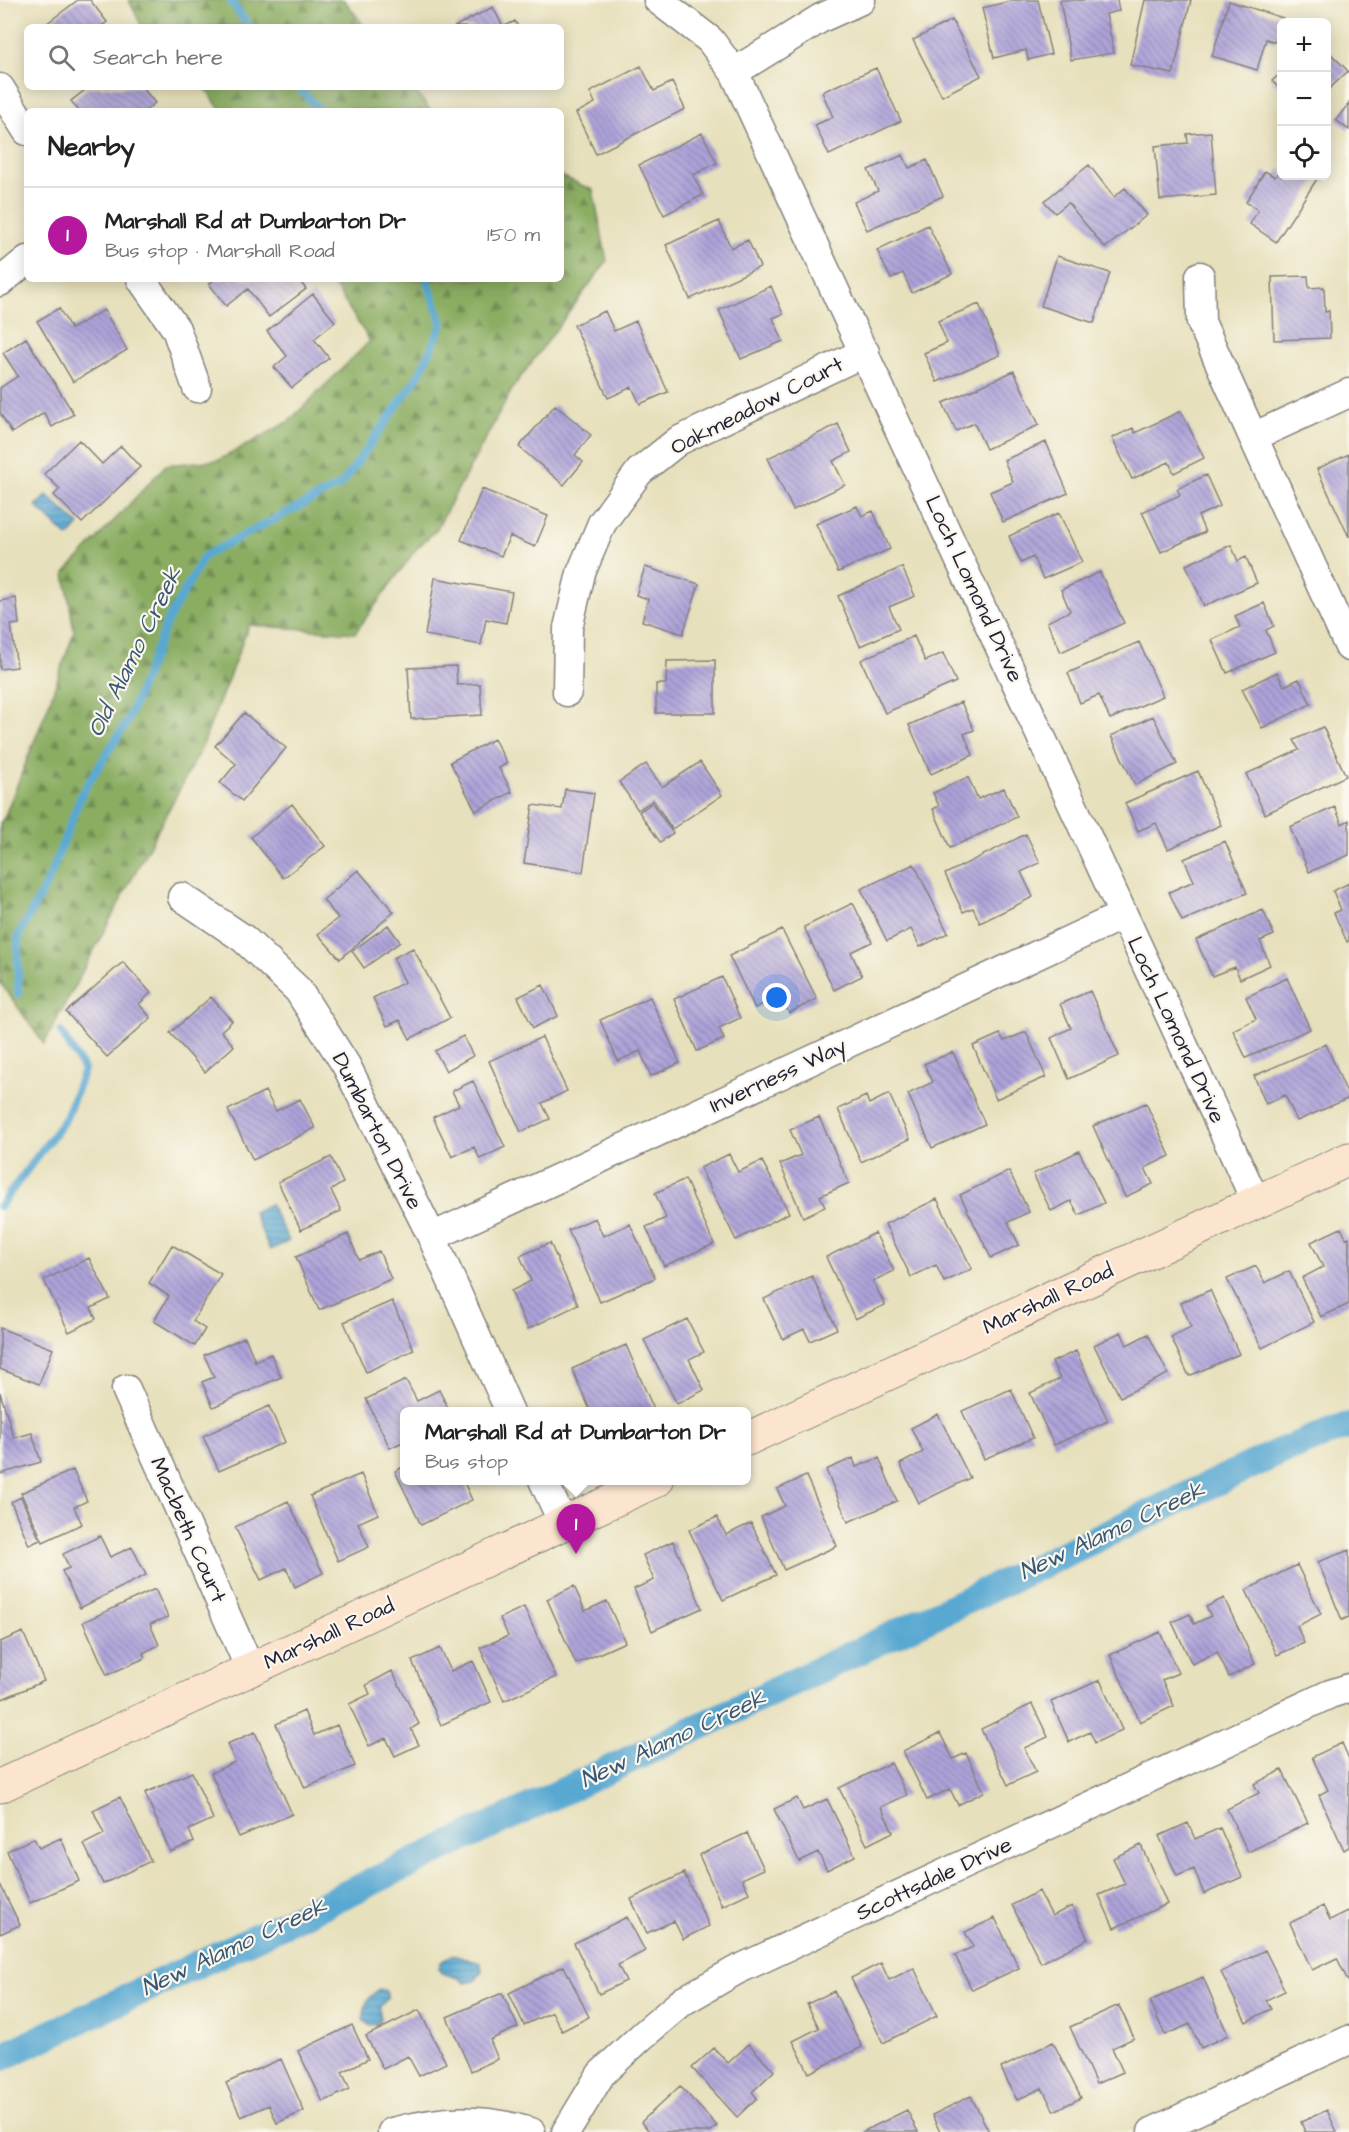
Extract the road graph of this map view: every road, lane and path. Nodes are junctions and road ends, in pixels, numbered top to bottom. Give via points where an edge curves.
1 (658, 0) edge
2 (861, 0) edge
3 (734, 72) junction
4 (0, 88) edge
5 (24, 127) edge
6 (24, 262) edge
7 (1200, 276) dead end
8 (0, 282) edge
9 (143, 282) edge
10 (865, 352) junction
11 (197, 388) dead end
12 (1349, 393) edge
13 (1253, 437) junction
14 (1349, 647) edge
15 (567, 692) dead end
16 (182, 897) dead end
17 (1123, 915) junction
18 (1349, 1159) edge
19 (1256, 1202) junction
20 (432, 1237) junction
21 (126, 1389) dead end
22 (508, 1407) edge
23 (751, 1437) edge
24 (545, 1485) edge
25 (646, 1485) edge
26 (563, 1523) junction
27 (251, 1671) junction
28 (1349, 1688) edge
29 (0, 1786) edge
30 (1349, 2040) edge
31 (1161, 2130) edge
32 (392, 2132) edge
33 (531, 2132) edge
34 (567, 2132) edge

1 - 3 street, Loch Lomond Drive via 710,40
2 - 3 street via 821,18
3 - 10 street, Loch Lomond Drive
4 - 5 street
6 - 8 street
7 - 13 street via 1201,322
9 - 11 street via 176,329
10 - 15 street, Oakmeadow Court via 678,441 639,472 602,523 581,573 568,628
10 - 17 street, Loch Lomond Drive
12 - 13 street
13 - 14 street
16 - 20 street, Dumbarton Drive via 244,939 298,990 346,1065
17 - 19 street, Loch Lomond Drive
17 - 20 street, Inverness Way
18 - 19 street, Marshall Road
19 - 23 street, Marshall Road
20 - 22 street, Dumbarton Drive
21 - 27 street, Macbeth Court
24 - 26 street
25 - 26 street, Marshall Road
26 - 27 street, Marshall Road
27 - 29 street, Marshall Road
28 - 34 street, Scottsdale Drive via 735,1971 683,2001 601,2074
30 - 31 street
32 - 33 street via 432,2122 476,2120

